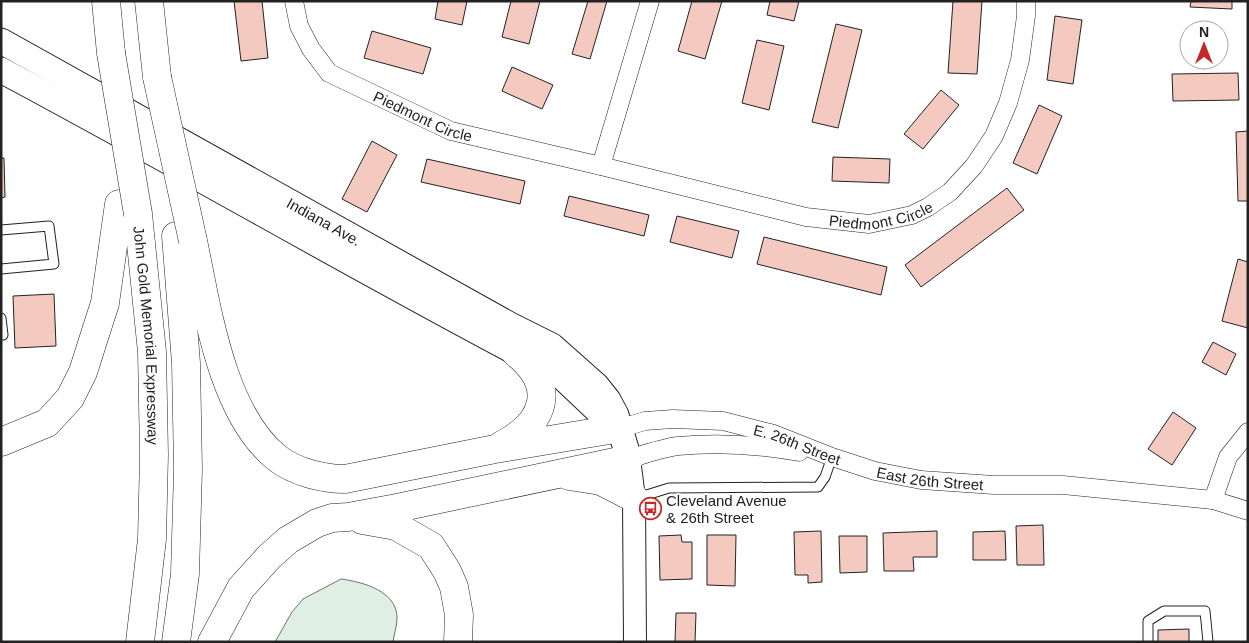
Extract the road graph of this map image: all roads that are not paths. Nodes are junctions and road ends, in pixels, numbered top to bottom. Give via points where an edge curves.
1 (106, 1) edge
2 (149, 1) edge
3 (294, 1) edge
4 (650, 1) edge
5 (1026, 1) edge
6 (1, 41) edge
7 (1, 70) edge
8 (601, 166) junction
9 (129, 209) junction
10 (1, 230) edge
11 (184, 238) junction
12 (1, 269) edge
13 (1, 318) edge
14 (1, 335) edge
15 (516, 353) junction
16 (621, 428) junction
17 (1248, 432) edge
18 (2, 442) edge
19 (495, 449) junction
20 (832, 457) junction
21 (629, 459) junction
22 (540, 478) junction
23 (634, 498) junction
24 (1214, 500) junction
25 (1248, 511) edge
26 (348, 518) junction
27 (140, 642) edge
28 (176, 642) edge
29 (212, 642) edge
30 (458, 642) edge
31 (635, 642) edge
32 (1148, 642) edge
33 (1208, 642) edge

1 - 9 highway, bridge
2 - 11 highway, bridge via 157,77
3 - 8 street, Piedmont Circle via 299,26 328,74 451,131
4 - 8 street
5 - 8 street, Piedmont Circle via 1020,60 1008,103 994,136 974,166 950,192 912,214 868,224 806,217
6 - 16 main road, Indiana Ave. via 552,346 596,384 608,400
7 - 15 main road, Indiana Ave.
9 - 18 highway via 105,303 83,372 70,398 47,423
9 - 27 highway, John Gold Memorial Expressway via 152,352 152,539
10 - 12 lane via 49,226 54,264
11 - 19 highway via 236,402 265,447 278,459 310,474 345,479
11 - 28 highway via 188,469 185,574
13 - 14 lane
15 - 16 main road, Indiana Ave. via 561,376
15 - 19 highway via 529,363 540,383 538,412 529,426
16 - 19 highway
16 - 20 street, E. 26th Street via 645,421 673,419 723,421 774,434
16 - 21 main road, Indiana Ave.
17 - 24 street via 1228,456
20 - 21 street, E. 26th Street via 778,448 700,445 677,446
20 - 23 lane via 818,487 669,488
20 - 24 street, East 26th Street via 875,471 921,480 1063,485
21 - 22 highway
21 - 23 street
22 - 23 highway via 575,476 601,481
22 - 26 highway
23 - 31 street
24 - 25 street, East 26th Street
26 - 29 highway via 332,518 317,523 288,540 269,557 242,588
26 - 30 highway via 396,526 431,546 454,587 459,615
32 - 33 lane via 1148,621 1164,611 1205,611

